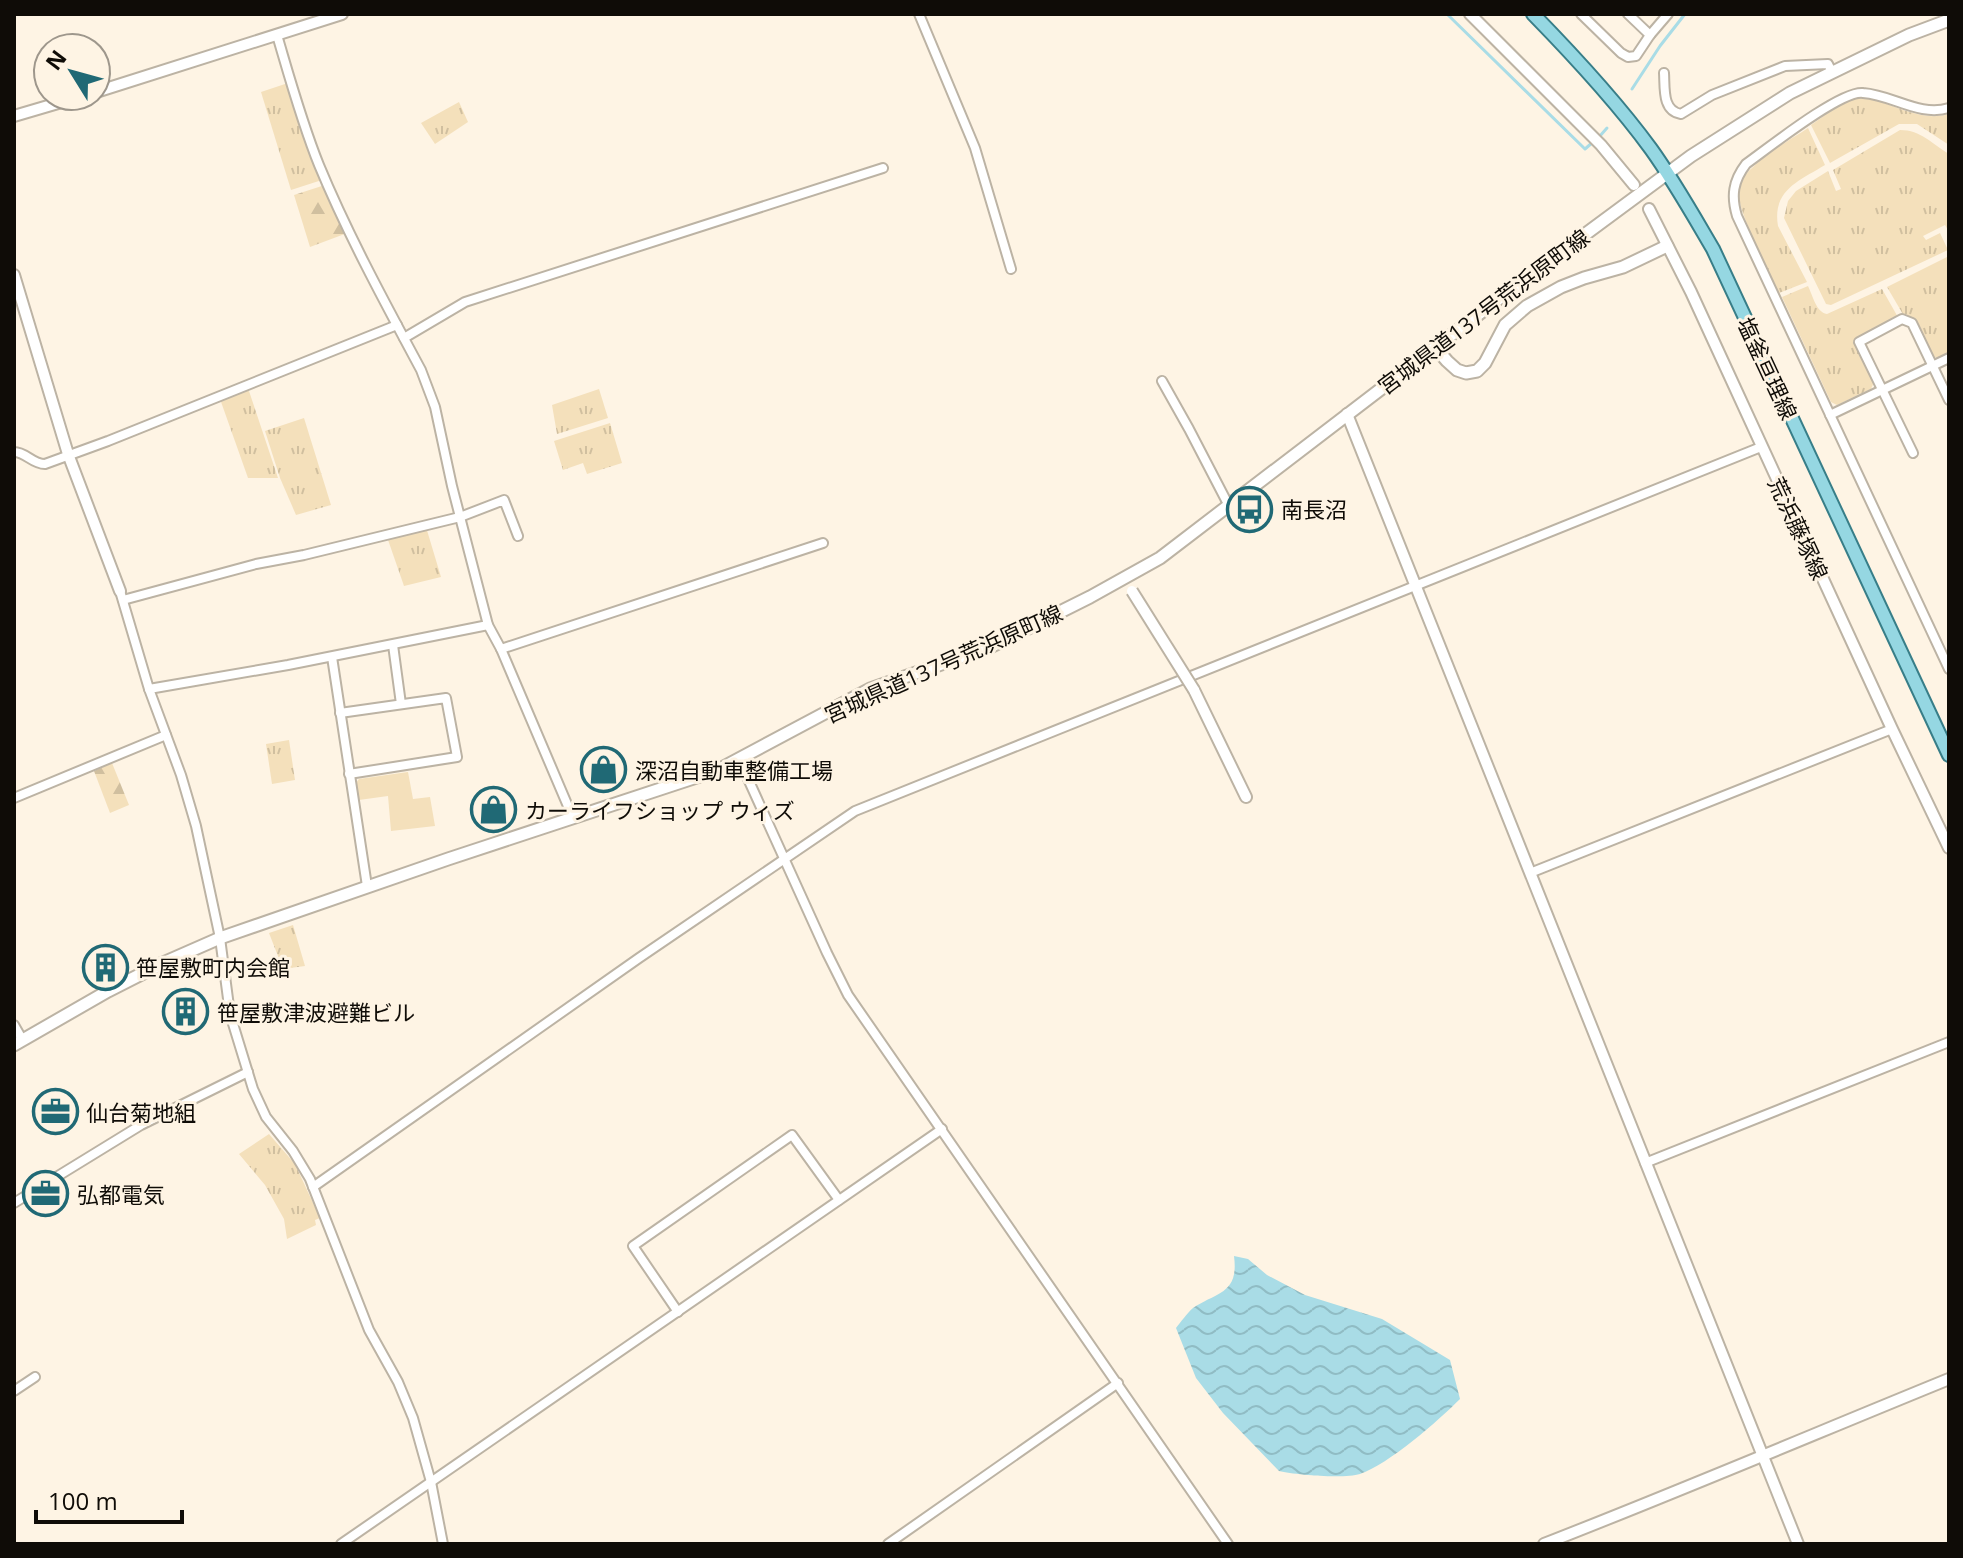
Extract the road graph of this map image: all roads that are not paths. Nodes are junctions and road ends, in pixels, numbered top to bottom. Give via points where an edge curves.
1 (342, 14) edge
2 (919, 14) edge
3 (1470, 14) edge
4 (1533, 14) edge
5 (1581, 14) edge
6 (1628, 14) edge
7 (1668, 14) edge
8 (1949, 20) edge
9 (277, 35) junction
10 (1650, 35) junction
11 (1832, 72) junction
12 (1664, 73) dead end
13 (112, 87) edge
14 (1949, 108) edge
15 (883, 168) dead end
16 (1668, 173) junction
17 (1634, 185) dead end
18 (1649, 209) dead end
19 (1667, 246) junction
20 (1011, 269) dead end
21 (14, 275) edge
22 (397, 325) junction
23 (404, 338) junction
24 (1435, 347) junction
25 (1949, 358) edge
26 (1933, 366) junction
27 (1162, 381) dead end
28 (1882, 390) junction
29 (1949, 400) edge
30 (1347, 414) junction
31 (1830, 415) junction
32 (1761, 447) junction
33 (14, 452) edge
34 (1913, 453) dead end
35 (68, 454) junction
36 (1229, 506) junction
37 (460, 517) junction
38 (518, 536) dead end
39 (823, 543) dead end
40 (1123, 578) junction
41 (1416, 586) junction
42 (122, 596) junction
43 (488, 625) junction
44 (393, 645) junction
45 (501, 649) junction
46 (332, 657) junction
47 (1949, 669) edge
48 (149, 689) junction
49 (401, 704) junction
50 (340, 713) junction
51 (1892, 729) junction
52 (166, 735) junction
53 (1949, 755) edge
54 (739, 759) junction
55 (349, 774) junction
56 (1246, 797) dead end
57 (14, 798) edge
58 (573, 818) junction
59 (1949, 848) edge
60 (784, 858) junction
61 (1530, 873) junction
62 (367, 886) junction
63 (220, 938) junction
64 (14, 1025) edge
65 (18, 1042) edge
66 (1949, 1042) edge
67 (248, 1072) junction
68 (942, 1129) junction
69 (1645, 1163) junction
70 (313, 1187) junction
71 (839, 1200) junction
72 (14, 1203) edge
73 (678, 1312) junction
74 (35, 1377) dead end
75 (1949, 1379) edge
76 (1118, 1383) junction
77 (14, 1391) edge
78 (1761, 1455) junction
79 (431, 1482) junction
80 (341, 1544) edge
81 (443, 1544) edge
82 (888, 1544) edge
83 (1228, 1544) edge
84 (1544, 1544) edge
85 (1798, 1544) edge

1 - 9 street
2 - 20 street via 975,148
3 - 17 street
4 - 16 main road, 塩釜亘理線 via 1610,98
5 - 10 street via 1628,57 1636,56
6 - 10 street
7 - 10 street
8 - 11 main road, 宮城県道137号荒浜原町線
9 - 13 street
9 - 22 street via 319,164
11 - 12 street via 1828,64 1785,66 1712,95 1678,115 1666,102
11 - 16 main road, 宮城県道137号荒浜原町線 via 1772,104
14 - 31 street via 1931,111 1851,94 1739,173 1733,193 1737,216
15 - 23 street via 465,302
16 - 24 main road, 宮城県道137号荒浜原町線
16 - 53 main road, 塩釜亘理線 via 1713,249
18 - 19 street, 荒浜藤塚線
19 - 24 main road via 1540,297 1505,325 1477,371 1457,370
19 - 32 street, 荒浜藤塚線
21 - 35 street
22 - 23 street
22 - 35 street
23 - 37 street via 432,397
24 - 30 main road, 宮城県道137号荒浜原町線
25 - 26 street
26 - 28 street
26 - 28 street via 1912,323 1902,319 1859,342
26 - 29 street
27 - 36 street
28 - 31 street
28 - 34 street
30 - 36 main road, 宮城県道137号荒浜原町線
30 - 41 street
31 - 47 street
32 - 41 street
32 - 51 street, 荒浜藤塚線
33 - 35 street via 38,464
35 - 42 street
36 - 40 main road, 宮城県道137号荒浜原町線 via 1160,558
37 - 38 street via 504,500
37 - 42 street
37 - 43 street
39 - 45 street
40 - 54 main road, 宮城県道137号荒浜原町線 via 990,647 870,689
40 - 56 street, bridge via 1194,690
41 - 60 street via 855,811
41 - 61 street
42 - 48 street
43 - 44 street
43 - 45 street
44 - 46 street
44 - 49 street
45 - 58 street
46 - 48 street
46 - 50 street
48 - 52 street
49 - 50 street
49 - 55 street via 446,698 457,757
50 - 55 street
51 - 59 street, 荒浜藤塚線
51 - 61 street
52 - 57 street
52 - 63 street via 196,826
54 - 58 main road, 宮城県道137号荒浜原町線
54 - 60 street
55 - 62 street
58 - 62 main road, 宮城県道137号荒浜原町線
60 - 68 street via 848,995
60 - 70 street
61 - 69 street
62 - 63 main road, 宮城県道137号荒浜原町線
63 - 65 main road, 宮城県道137号荒浜原町線 via 108,991
63 - 67 street via 230,1014
64 - 65 street
66 - 69 street
67 - 70 street via 266,1117
67 - 72 street via 141,1125
68 - 71 street
68 - 76 street
69 - 78 street
70 - 79 street via 369,1330 413,1418
71 - 73 street
71 - 73 street via 792,1135 633,1246
73 - 79 street
74 - 77 street
75 - 78 street
76 - 82 street
76 - 83 street
78 - 84 street
78 - 85 street
79 - 80 street
79 - 81 street

